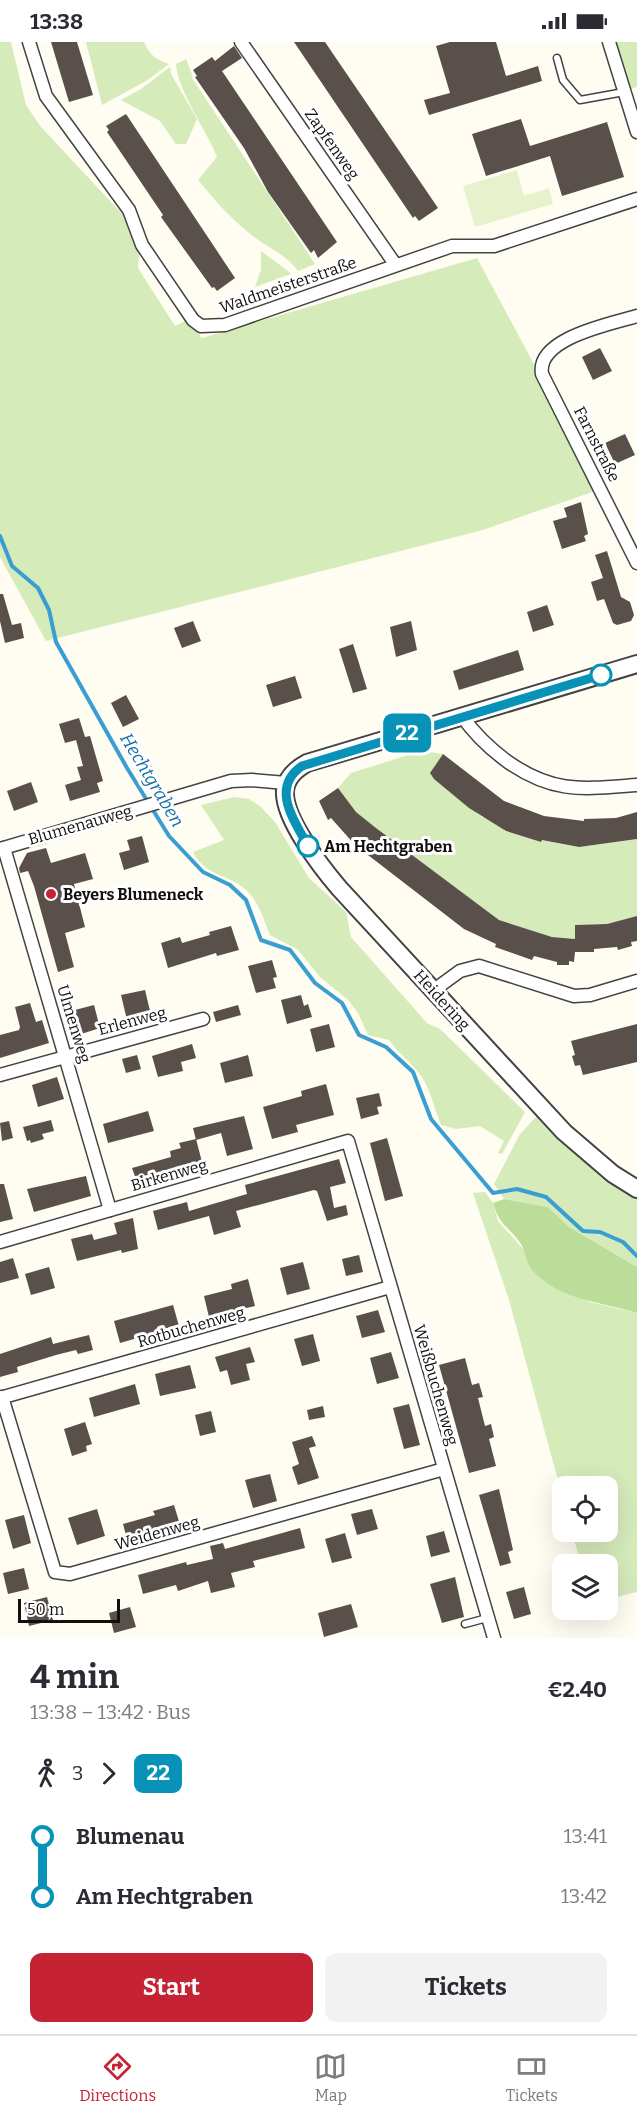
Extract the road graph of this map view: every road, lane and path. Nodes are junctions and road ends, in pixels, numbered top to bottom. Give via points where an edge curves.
1 (29, 42) edge
2 (242, 42) edge
3 (609, 42) edge
4 (557, 58) dead end
5 (625, 92) junction
6 (637, 132) edge
7 (637, 199) edge
8 (395, 264) junction
9 (637, 316) edge
10 (637, 563) edge
11 (637, 664) edge
12 (462, 716) junction
13 (286, 783) junction
14 (637, 785) edge
15 (2, 848) edge
16 (637, 981) edge
17 (434, 990) junction
18 (203, 1019) dead end
19 (67, 1056) junction
20 (0, 1075) edge
21 (348, 1141) joint
22 (637, 1189) edge
23 (110, 1209) junction
24 (0, 1242) edge
25 (390, 1287) junction
26 (1, 1397) edge
27 (444, 1469) junction
28 (487, 1618) junction
29 (465, 1624) dead end
30 (494, 1638) edge

1 - 8 street, Waldmeisterstraße via 46,96 129,210 146,251 201,326 225,325
2 - 8 street, Zapfenweg
3 - 5 street
4 - 5 lane via 563,80 580,100
5 - 6 street
7 - 8 street, Waldmeisterstraße via 494,246 452,246
9 - 10 street, Farnstraße via 561,343 544,357 541,365 542,374
11 - 12 street
12 - 13 street via 307,763
12 - 14 street via 475,736 543,783 597,788
13 - 15 street, Blumenauweg via 240,779
13 - 17 street, Heidering via 286,801 317,860
15 - 19 street, Ulmenweg
16 - 17 street via 574,996 479,966 460,971
17 - 22 street, Heidering via 564,1132
18 - 19 street, Erlenweg
19 - 20 street, Erlenweg
19 - 23 street, Ulmenweg
21 - 23 street, Birkenweg
21 - 25 street, Weißbuchenweg
23 - 24 street, Birkenweg
25 - 26 street, Rotbuchenweg
25 - 27 street, Weißbuchenweg
26 - 27 street, Weidenweg via 55,1572 70,1574
27 - 28 street, Weißbuchenweg
28 - 29 lane
28 - 30 street, Weißbuchenweg

